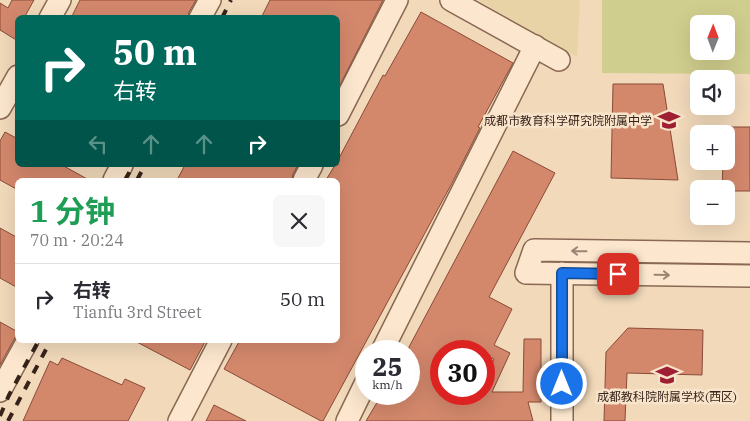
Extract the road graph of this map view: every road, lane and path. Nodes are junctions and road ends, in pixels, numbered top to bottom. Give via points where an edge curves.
1 (60, 0) edge
2 (210, 0) edge
3 (397, 0) edge
4 (450, 0) edge
5 (52, 15) edge
6 (202, 15) edge
7 (535, 46) junction
8 (559, 60) dead end
9 (15, 81) edge
10 (0, 108) edge
11 (340, 111) edge
12 (750, 253) edge
13 (562, 273) junction
14 (750, 276) edge
15 (388, 340) edge
16 (26, 343) edge
17 (219, 343) edge
18 (0, 391) edge
19 (355, 405) edge
20 (179, 421) edge
21 (347, 421) edge
22 (562, 421) edge

1 - 5 street
2 - 6 street
3 - 11 street
4 - 7 street
7 - 8 street
7 - 15 street
9 - 10 street
12 -> 13 street via 534,250 526,273
13 -> 14 street
13 - 22 street
16 - 18 street
17 - 20 street
19 - 21 street

